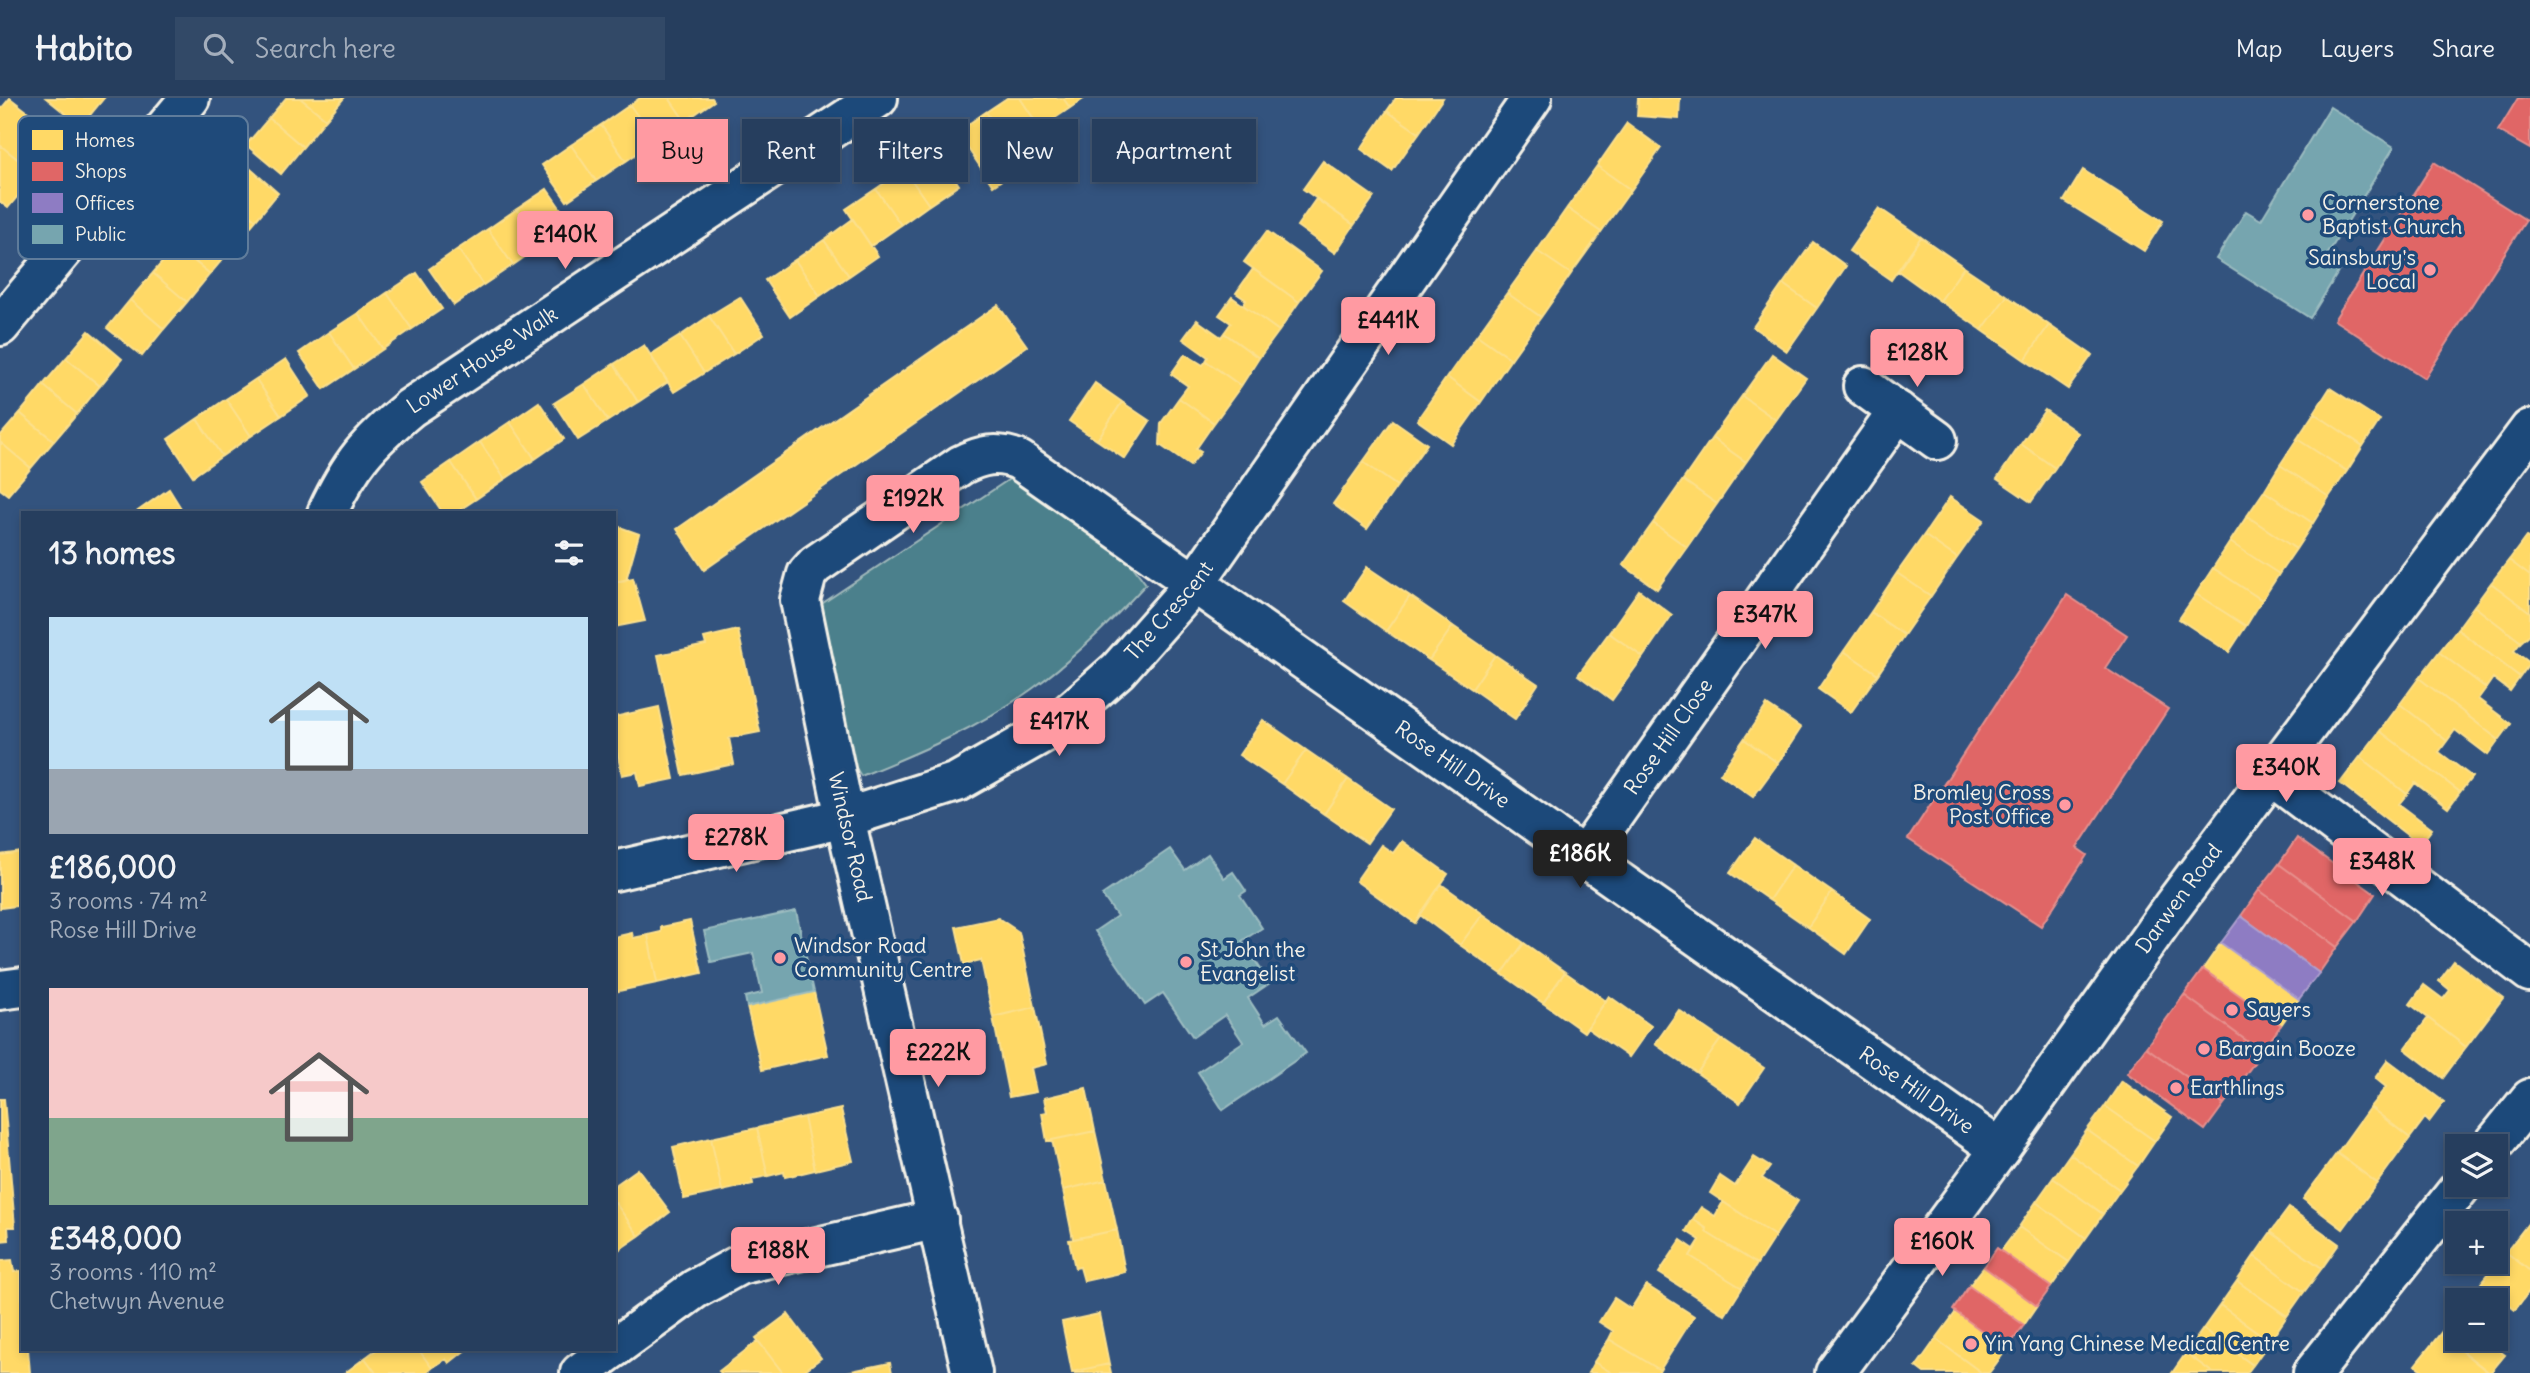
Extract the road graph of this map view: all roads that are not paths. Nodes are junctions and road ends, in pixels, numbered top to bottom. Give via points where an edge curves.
1 (190, 98) edge
2 (878, 98) edge
3 (1532, 98) edge
4 (175, 116) edge
5 (56, 259) edge
6 (0, 326) edge
7 (1863, 386) dead end
8 (1898, 411) junction
9 (2530, 429) edge
10 (1937, 440) dead end
11 (328, 511) edge
12 (1195, 583) junction
13 (801, 587) joint
14 (2270, 775) junction
15 (845, 818) junction
16 (1584, 857) junction
17 (616, 871) edge
18 (2530, 972) edge
19 (21, 987) edge
20 (0, 990) edge
21 (2530, 1099) edge
22 (2502, 1134) edge
23 (2000, 1149) junction
24 (2452, 1197) edge
25 (938, 1219) junction
26 (616, 1347) edge
27 (610, 1351) edge
28 (580, 1373) edge
29 (972, 1373) edge
30 (1835, 1373) edge
31 (2313, 1373) edge

1 - 4 street
2 - 11 street, Lower House Walk via 410,408 376,437 347,471
3 - 12 street, The Crescent
5 - 6 street
7 - 8 street
8 - 10 street
8 - 16 street, Rose Hill Close
9 - 14 street, Darwen Road
12 - 13 street, Rose Hill Drive via 1005,454 978,457 961,465 815,565
12 - 15 street, The Crescent via 1118,670 1052,728 957,782
12 - 16 street, Rose Hill Drive
13 - 15 street, Windsor Road via 804,632
14 - 18 street
14 - 23 street, Darwen Road
15 - 17 street, The Crescent
15 - 25 street, Windsor Road
16 - 23 street, Rose Hill Drive
19 - 20 street
21 - 22 street
23 - 30 street, Darwen Road
24 - 31 street
25 - 26 street via 739,1265 695,1289
25 - 29 street, Windsor Road
27 - 28 street

